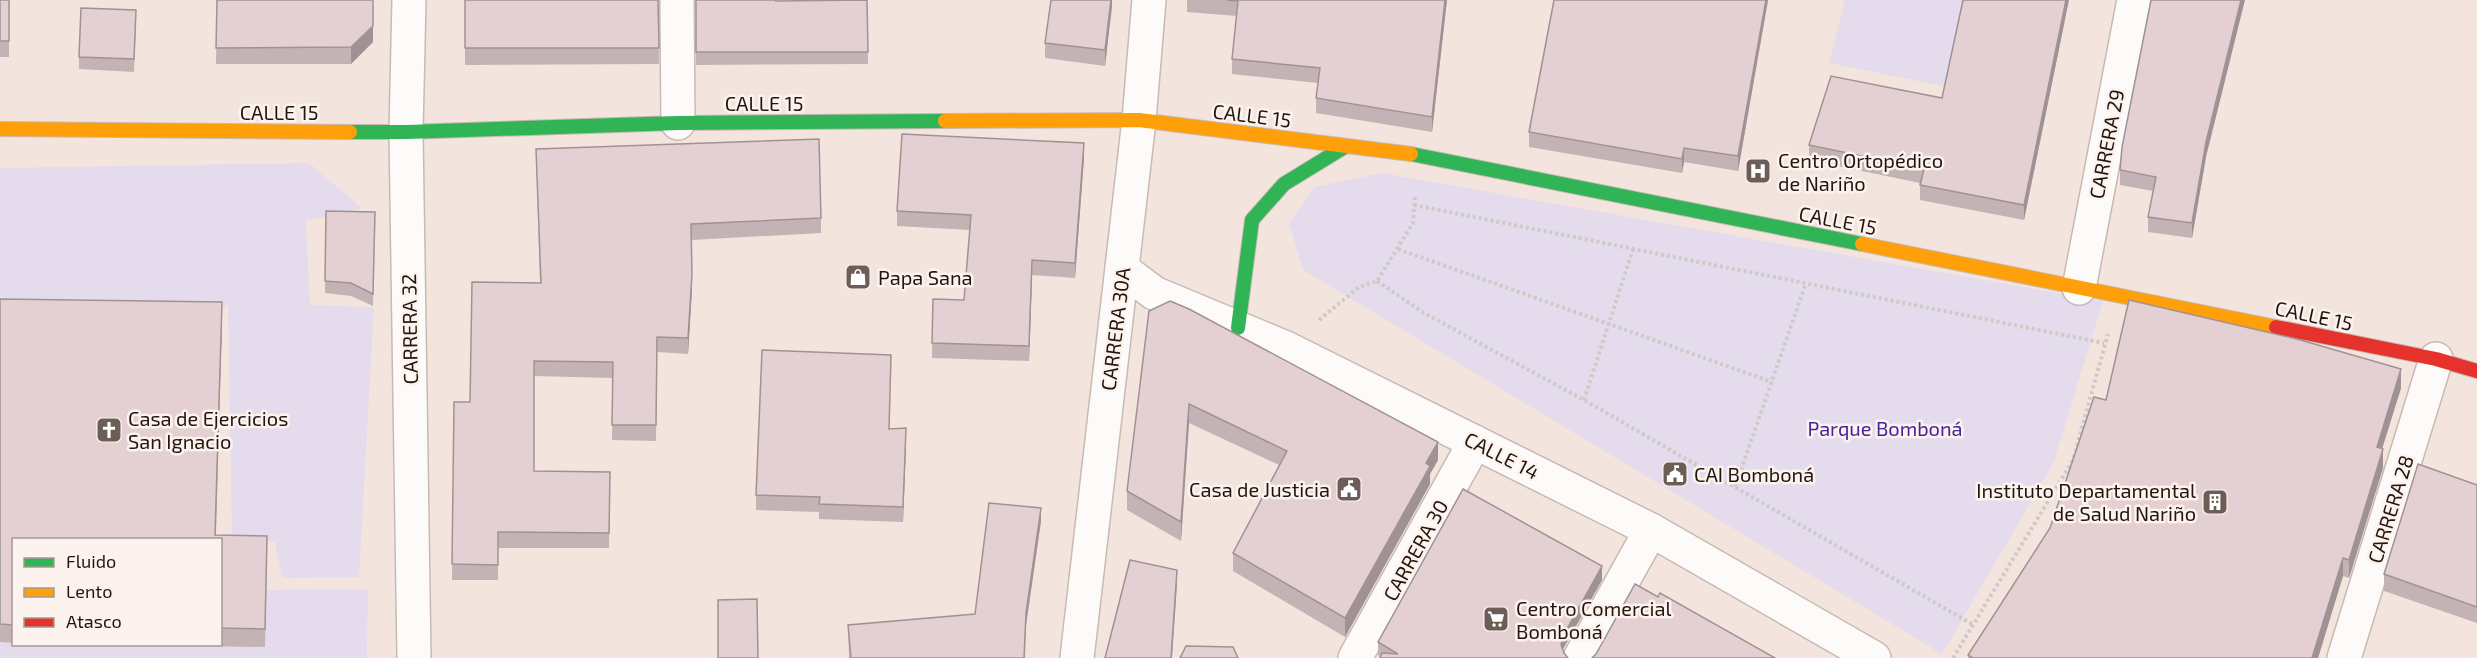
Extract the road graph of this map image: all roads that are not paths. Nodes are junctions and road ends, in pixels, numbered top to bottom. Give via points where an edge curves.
1 (409, 0) edge
2 (677, 0) edge
3 (1149, 0) edge
4 (2134, 0) edge
5 (1139, 120) junction
6 (678, 123) junction
7 (0, 129) edge
8 (406, 132) junction
9 (1346, 146) junction
10 (1122, 269) junction
11 (2079, 288) junction
12 (1238, 328) junction
13 (2436, 359) junction
14 (2477, 371) edge
15 (1475, 442) junction
16 (1651, 530) junction
17 (414, 658) edge
18 (1077, 658) edge
19 (1355, 658) edge
20 (1580, 658) edge
21 (1874, 658) edge
22 (2344, 658) edge

1 - 8 street, CARRERA 32
2 - 6 street
3 - 5 street, CARRERA 30A
4 - 11 street, CARRERA 29
5 - 6 street, CALLE 15
5 - 9 street, CALLE 15
5 - 10 street, CARRERA 30A
6 - 8 street, CALLE 15
7 - 8 street, CALLE 15
8 - 17 street, CARRERA 32
9 - 11 street, CALLE 15 via 1418,155
9 - 12 street via 1284,183 1252,220
10 - 12 street, CALLE 14 via 1154,293
10 - 18 street, CARRERA 30A
11 - 13 street, CALLE 15
12 - 15 street, CALLE 14
13 - 14 street, CALLE 15
13 - 22 street, CARRERA 28
15 - 16 street, CALLE 14
15 - 19 street, CARRERA 30
16 - 20 street
16 - 21 street, CALLE 14

